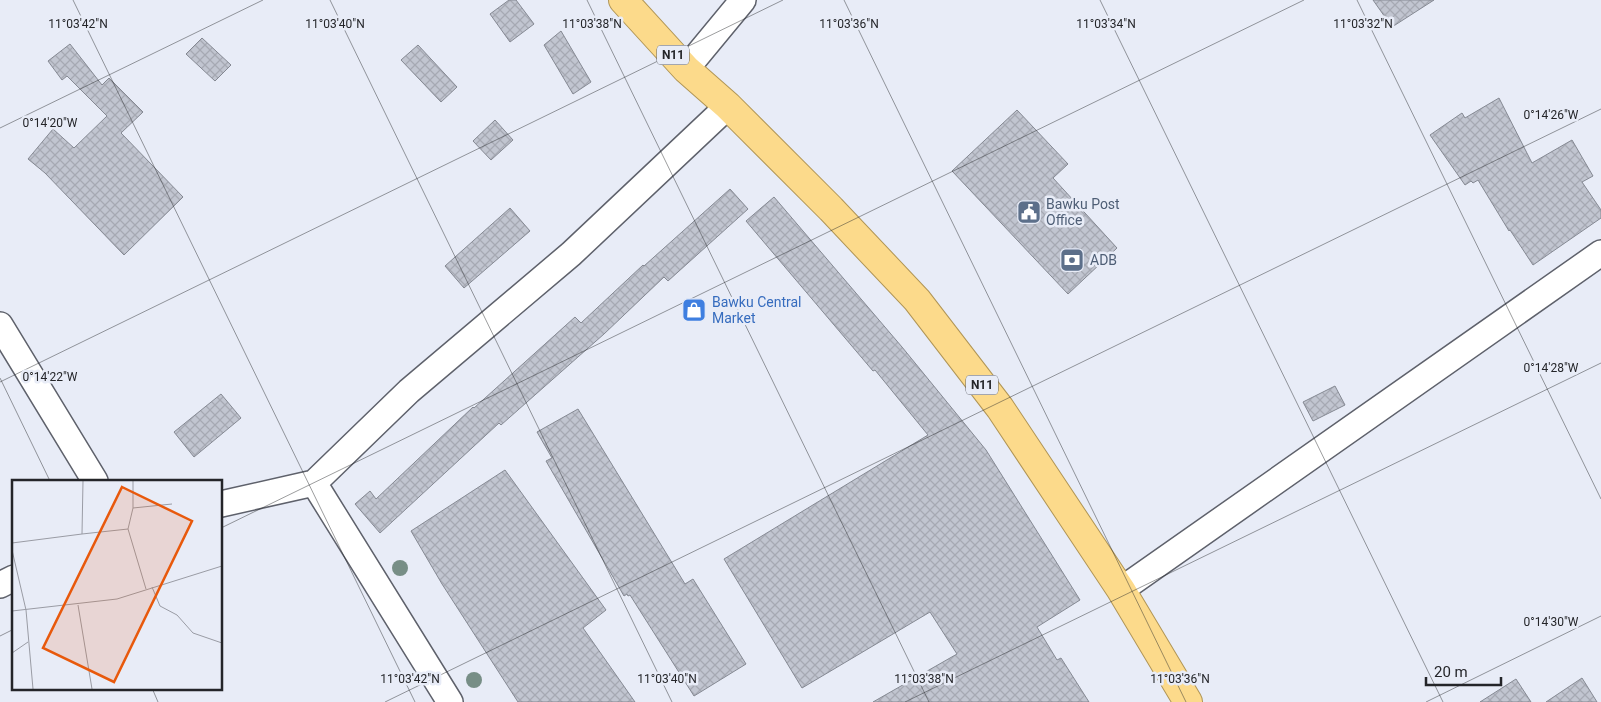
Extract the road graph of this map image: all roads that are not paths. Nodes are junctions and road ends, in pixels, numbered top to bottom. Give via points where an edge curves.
1 (623, 0) edge
2 (743, 0) edge
3 (686, 69) junction
4 (728, 106) junction
5 (1601, 253) edge
6 (0, 325) edge
7 (95, 480) edge
8 (314, 483) junction
9 (222, 504) edge
10 (12, 579) edge
11 (0, 585) edge
12 (1121, 590) junction
13 (450, 702) edge
14 (1188, 702) edge

1 - 3 highway, N11
2 - 3 street
3 - 4 highway, N11
4 - 8 street via 571,254 409,391
4 - 12 highway, N11 via 917,300 1000,408
5 - 12 street
6 - 7 street
8 - 9 street
8 - 13 street
10 - 11 street
12 - 14 highway, N11

